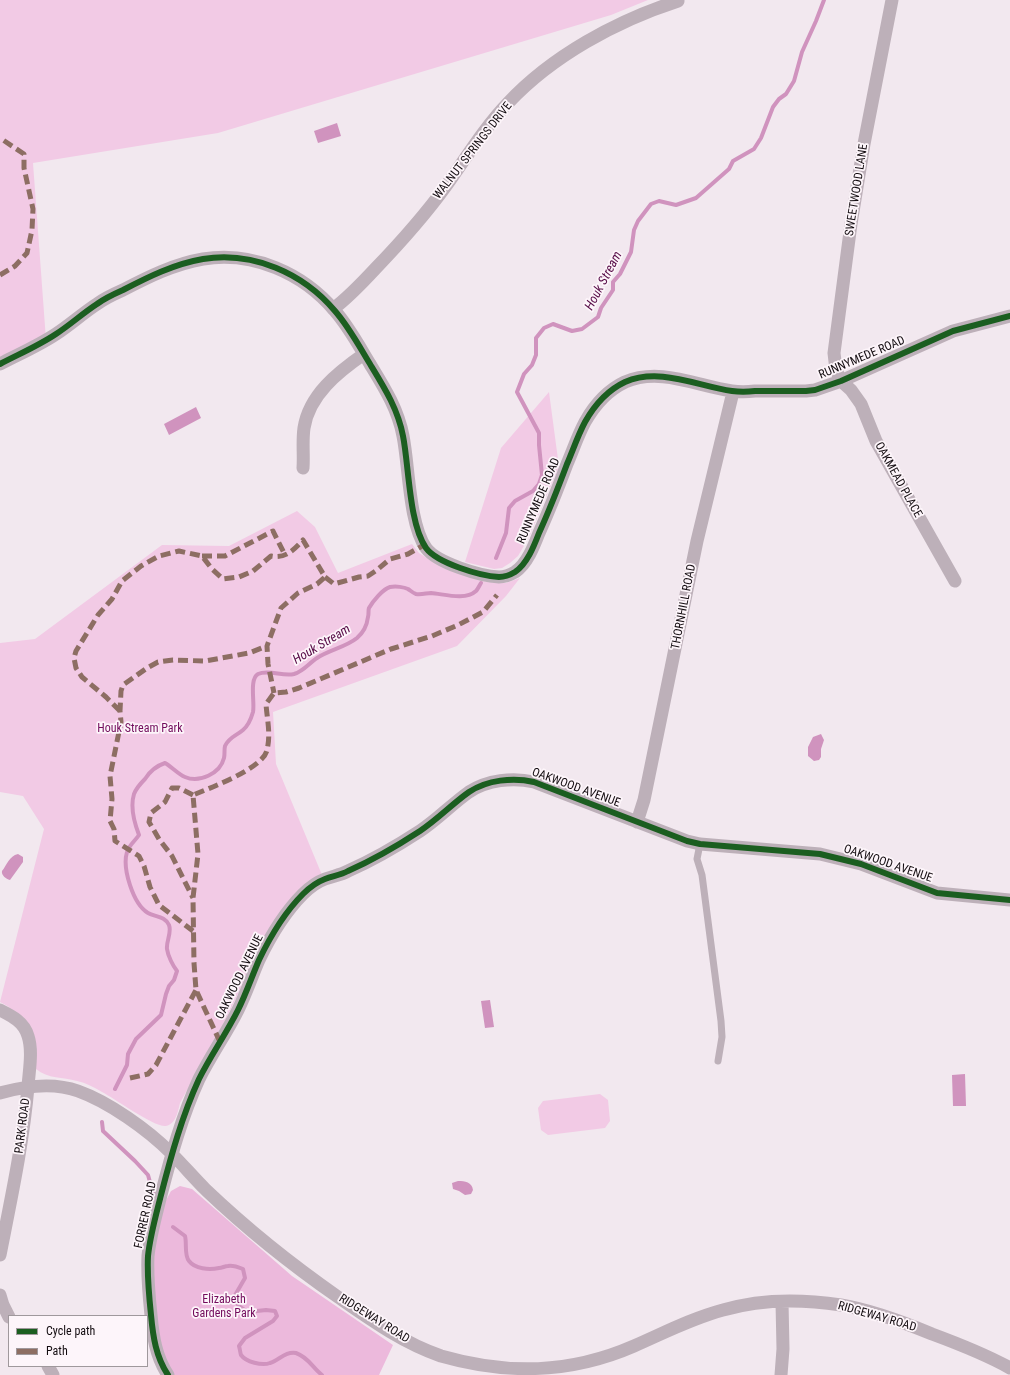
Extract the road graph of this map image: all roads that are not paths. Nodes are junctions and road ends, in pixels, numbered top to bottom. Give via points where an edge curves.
1 (892, 0) edge
2 (678, 1) edge
3 (333, 309) junction
4 (1010, 316) edge
5 (364, 354) junction
6 (0, 364) edge
7 (841, 381) junction
8 (733, 392) junction
9 (303, 468) dead end
10 (955, 581) dead end
11 (637, 822) junction
12 (700, 844) junction
13 (1010, 900) edge
14 (0, 1010) edge
15 (718, 1061) dead end
16 (28, 1087) junction
17 (0, 1093) edge
18 (171, 1153) junction
19 (0, 1255) edge
20 (0, 1296) edge
21 (782, 1302) junction
22 (8, 1315) edge
23 (1010, 1368) edge
24 (168, 1375) edge
25 (781, 1375) edge

1 - 7 street, SWEETWOOD LANE via 851,224 834,352 836,370
2 - 3 street, WALNUT SPRINGS DRIVE via 613,27 587,42 526,86 489,126 398,244
3 - 5 street, RUNNYMEDE ROAD
3 - 6 street, RUNNYMEDE ROAD via 315,290 285,271 254,260 221,257 201,260 169,268 99,302 56,334
4 - 7 street, RUNNYMEDE ROAD via 953,330
5 - 8 street, RUNNYMEDE ROAD via 398,413 404,436 416,525 424,545 435,557 447,564 500,577 508,576 522,566 534,546 586,419 608,394 623,383 654,376 677,378
5 - 9 street via 342,369 312,406 304,429
7 - 8 street, RUNNYMEDE ROAD via 806,391
7 - 10 street, OAKMEAD PLACE via 860,404 876,441
8 - 11 street, THORNHILL ROAD via 697,541 644,800
11 - 12 street, OAKWOOD AVENUE
11 - 18 street, OAKWOOD AVENUE via 534,782 516,779 493,782 471,791 405,841 313,886 271,936 238,1009 200,1078
12 - 13 street, OAKWOOD AVENUE via 820,854 861,864 937,893
12 - 15 lane via 697,859 702,875 721,1021 722,1037
14 - 16 street, PARK ROAD via 21,1023 28,1034
16 - 17 street, RIDGEWAY ROAD
16 - 18 street, RIDGEWAY ROAD via 54,1086 75,1090 98,1100 145,1130
16 - 19 street, PARK ROAD via 18,1164
18 - 21 street, RIDGEWAY ROAD via 225,1207 312,1279 379,1326 409,1343 440,1356 466,1363 526,1371 575,1366 635,1346 691,1320 724,1309
18 - 24 street, FORRER ROAD via 148,1259 148,1293 153,1339
20 - 22 street
21 - 23 street, RIDGEWAY ROAD via 834,1304 903,1322 957,1343
21 - 25 street

